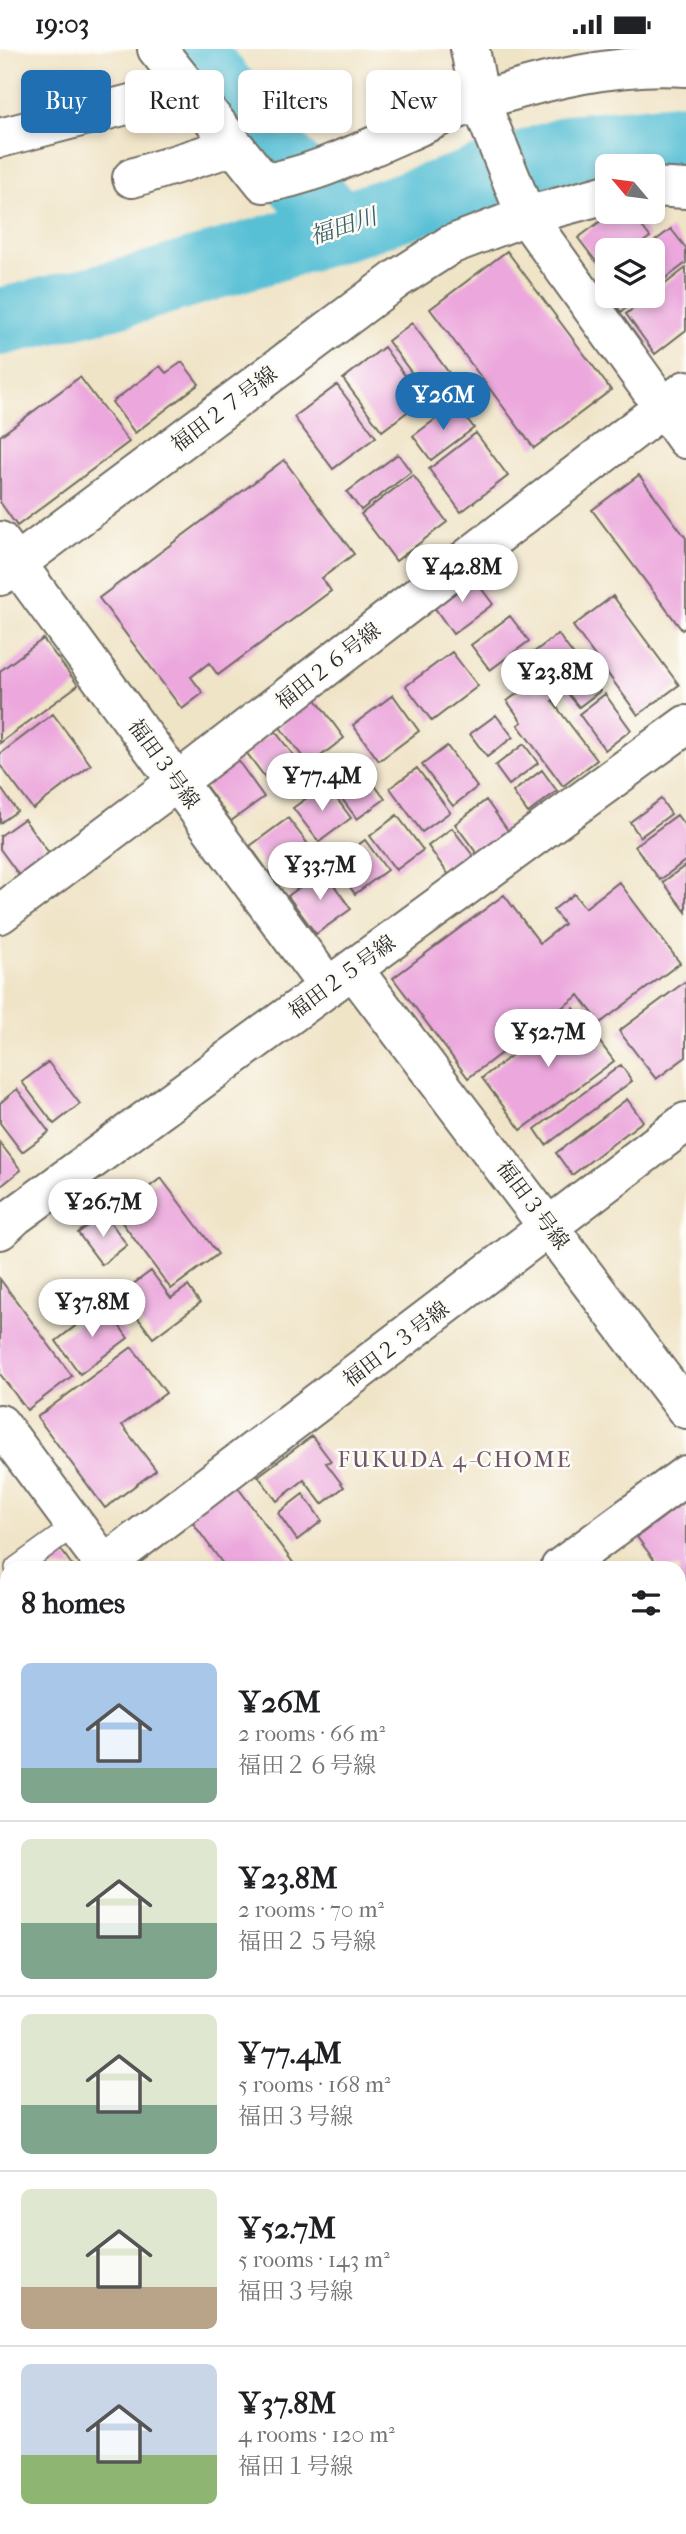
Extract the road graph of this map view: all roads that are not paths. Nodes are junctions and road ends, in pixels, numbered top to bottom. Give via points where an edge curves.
1 (157, 49) edge
2 (470, 49) edge
3 (686, 67) edge
4 (173, 70) edge
5 (481, 100) junction
6 (125, 105) edge
7 (224, 133) edge
8 (0, 138) edge
9 (234, 146) junction
10 (132, 178) dead end
11 (665, 188) edge
12 (686, 189) edge
13 (595, 197) edge
14 (526, 216) junction
15 (674, 399) edge
16 (686, 439) edge
17 (6, 560) edge
18 (686, 725) edge
19 (177, 782) junction
20 (0, 914) edge
21 (341, 978) junction
22 (686, 1122) edge
23 (5, 1215) edge
24 (549, 1227) junction
25 (686, 1409) edge
26 (0, 1424) edge
27 (686, 1475) edge
28 (75, 1525) junction
29 (26, 1561) edge
30 (102, 1561) edge
31 (113, 1561) edge
32 (569, 1561) edge

1 - 4 street
2 - 5 street
3 - 5 street via 659,65 572,76
5 - 9 street via 281,180 264,183
5 - 14 street
6 - 8 street
7 - 9 street
9 - 10 street
11 - 12 street
13 - 14 street, 福田２７号線
14 - 15 street
14 - 17 street, 福田２７号線 via 450,245 397,279
15 - 16 street
15 - 19 street, 福田２６号線
17 - 19 street, 福田３号線
18 - 21 street, 福田２５号線
19 - 20 street, 福田２６号線
19 - 21 street, 福田３号線
21 - 23 street, 福田２５号線
21 - 24 street, 福田３号線
22 - 24 street, 福田２３号線
24 - 25 street, 福田３号線
24 - 31 street, 福田２３号線
26 - 28 street
27 - 32 street
28 - 29 lane
28 - 30 street

